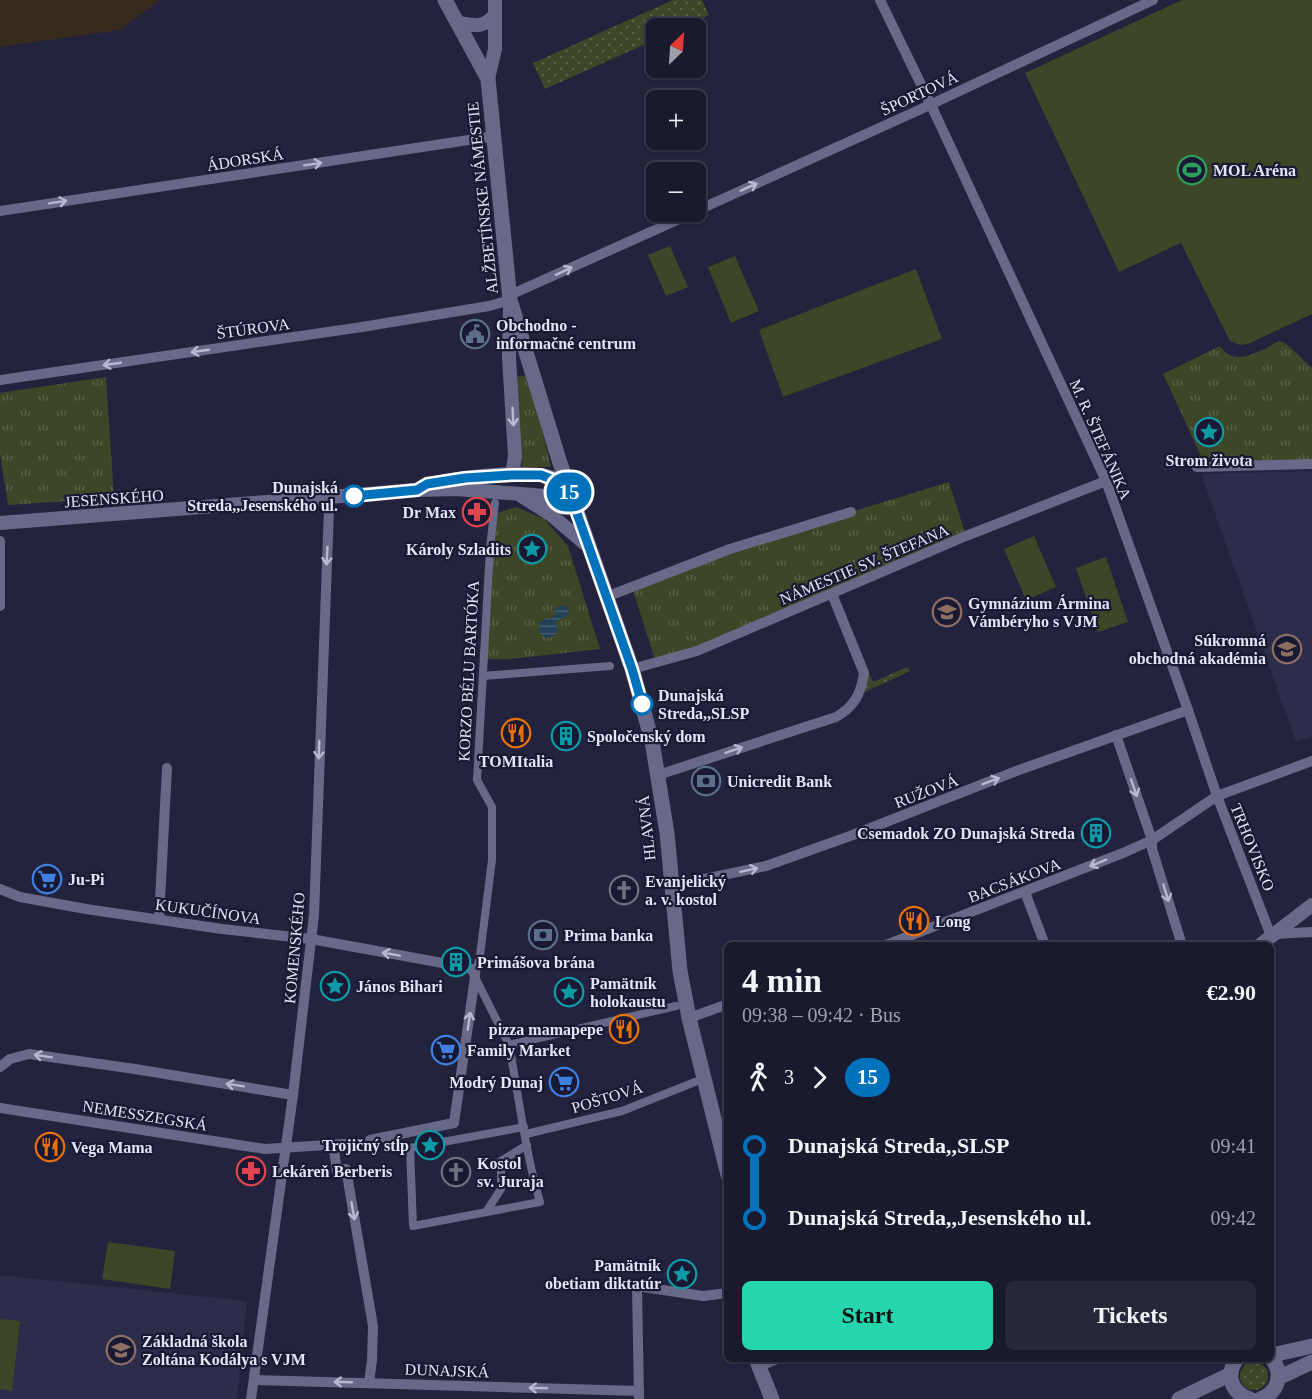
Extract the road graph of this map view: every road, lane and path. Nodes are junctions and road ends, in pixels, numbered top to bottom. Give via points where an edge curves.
1 (445, 0) edge
2 (495, 0) edge
3 (880, 0) edge
4 (1153, 0) edge
5 (495, 15) junction
6 (458, 23) junction
7 (488, 79) junction
8 (931, 105) junction
9 (495, 136) junction
10 (706, 206) edge
11 (0, 211) edge
12 (672, 222) edge
13 (510, 297) junction
14 (0, 380) edge
15 (1312, 464) edge
16 (1197, 468) dead end
17 (512, 475) junction
18 (1106, 481) junction
19 (567, 485) junction
20 (417, 490) junction
21 (518, 494) junction
22 (327, 497) junction
23 (495, 502) dead end
24 (851, 512) dead end
25 (0, 523) edge
26 (0, 541) edge
27 (589, 546) junction
28 (832, 594) junction
29 (606, 597) junction
30 (0, 606) edge
31 (610, 666) dead end
32 (632, 669) junction
33 (483, 676) junction
34 (1188, 710) junction
35 (1116, 735) junction
36 (1312, 761) edge
37 (167, 768) dead end
38 (658, 775) junction
39 (1217, 796) junction
40 (1152, 840) junction
41 (671, 886) junction
42 (0, 889) edge
43 (1025, 892) junction
44 (1312, 905) edge
45 (159, 919) junction
46 (1312, 933) edge
47 (1268, 938) edge
48 (311, 939) junction
49 (894, 942) edge
50 (1044, 942) edge
51 (1181, 942) edge
52 (448, 964) dead end
53 (462, 967) dead end
54 (475, 977) junction
55 (724, 1005) edge
56 (676, 1006) dead end
57 (689, 1018) junction
58 (509, 1045) junction
59 (0, 1067) edge
60 (695, 1082) dead end
61 (293, 1095) junction
62 (0, 1108) edge
63 (525, 1131) junction
64 (370, 1140) dead end
65 (358, 1143) dead end
66 (333, 1144) junction
67 (527, 1145) junction
68 (285, 1148) junction
69 (724, 1159) edge
70 (486, 1212) junction
71 (724, 1294) edge
72 (1312, 1346) edge
73 (1274, 1356) edge
74 (1274, 1361) edge
75 (1312, 1362) edge
76 (758, 1363) edge
77 (1234, 1363) edge
78 (254, 1380) junction
79 (369, 1383) junction
80 (1276, 1389) edge
81 (639, 1395) edge
82 (1242, 1398) edge
83 (251, 1399) edge
84 (772, 1399) edge
85 (1179, 1399) edge
86 (1260, 1399) edge

1 - 6 main road
2 - 5 street
3 - 8 street, M. R. ŠTEFÁNIKA
4 - 8 street, ŠPORTOVÁ
5 - 6 street via 488,23 475,26
5 - 7 street via 495,49
6 - 7 main road
7 - 9 main road, ALŽBETÍNSKE NÁMESTIE
10 -> 8 street, ŠPORTOVÁ
8 - 18 street, M. R. ŠTEFÁNIKA
11 -> 9 street, ÁDORSKÁ
9 - 13 main road, ALŽBETÍNSKE NÁMESTIE
13 -> 12 street, ŠPORTOVÁ
13 -> 14 street, ŠTÚROVA via 489,306 362,327
13 -> 17 street via 515,456
13 - 19 main road, ALŽBETÍNSKE NÁMESTIE
15 - 16 street
17 - 19 street via 541,475
17 - 20 street via 439,482
18 - 28 street, NÁMESTIE SV. ŠTEFANA
18 - 34 street, M. R. ŠTEFÁNIKA
19 - 21 street, JESENSKÉHO via 546,496
19 - 27 main road, HLAVNÁ
20 - 21 street, JESENSKÉHO
20 - 22 street, JESENSKÉHO
21 - 27 street
22 - 25 street, JESENSKÉHO
22 -> 48 street, KOMENSKÉHO
23 - 33 street, KORZO BÉLU BARTÓKA
24 - 29 street via 730,549
26 - 30 street
27 - 29 main road, HLAVNÁ
28 - 32 street, NÁMESTIE SV. ŠTEFANA via 697,651
38 -> 28 street via 848,710 864,674
29 - 32 main road, HLAVNÁ
31 - 33 street
32 - 38 main road, HLAVNÁ
33 - 54 street, KORZO BÉLU BARTÓKA via 477,780 492,807 492,860
34 - 35 street, RUŽOVÁ
34 - 39 street, M. R. ŠTEFÁNIKA
35 -> 40 street
41 -> 35 street, RUŽOVÁ via 766,866
36 - 39 street, TRHOVISKO
37 - 45 street
38 - 41 main road, HLAVNÁ
39 - 40 street, BACSÁKOVA
39 - 47 street, TRHOVISKO
40 -> 43 street, BACSÁKOVA
40 -> 51 street
41 - 57 main road, HLAVNÁ
42 - 45 street, KUKUČÍNOVA via 20,897
43 - 49 street, BACSÁKOVA
43 - 50 street
44 - 47 street
45 - 48 street, KUKUČÍNOVA
46 - 47 street
52 -> 48 street, KUKUČÍNOVA
48 - 61 street, KOMENSKÉHO
53 - 54 street via 472,969
54 - 58 street
64 -> 54 street via 454,1123
55 - 57 street
56 - 58 street
57 - 69 main road, HLAVNÁ
58 - 63 street
61 -> 59 street via 28,1054 10,1059
60 - 63 street, POŠTOVÁ via 622,1111
61 - 68 street, KOMENSKÉHO
62 - 68 street, NEMESSZEGSKÁ via 265,1149
63 - 67 street
63 - 70 street, POŠTOVÁ via 410,1148 413,1226
65 - 66 street, NEMESSZEGSKÁ
66 - 68 street, NEMESSZEGSKÁ
66 -> 79 street via 337,1171 346,1169 373,1326
67 - 70 street via 501,1161 501,1189
67 - 70 street via 540,1202
68 - 78 street, KOMENSKÉHO
71 - 81 street, DUNAJSKÁ via 704,1296 637,1286
72 - 73 main road
74 - 80 main road
75 - 80 main road
76 - 84 main road
77 - 82 main road via 1234,1388
77 - 85 main road
79 -> 78 street, DUNAJSKÁ
78 - 83 street, KOMENSKÉHO
81 -> 79 street, DUNAJSKÁ
80 - 86 main road

